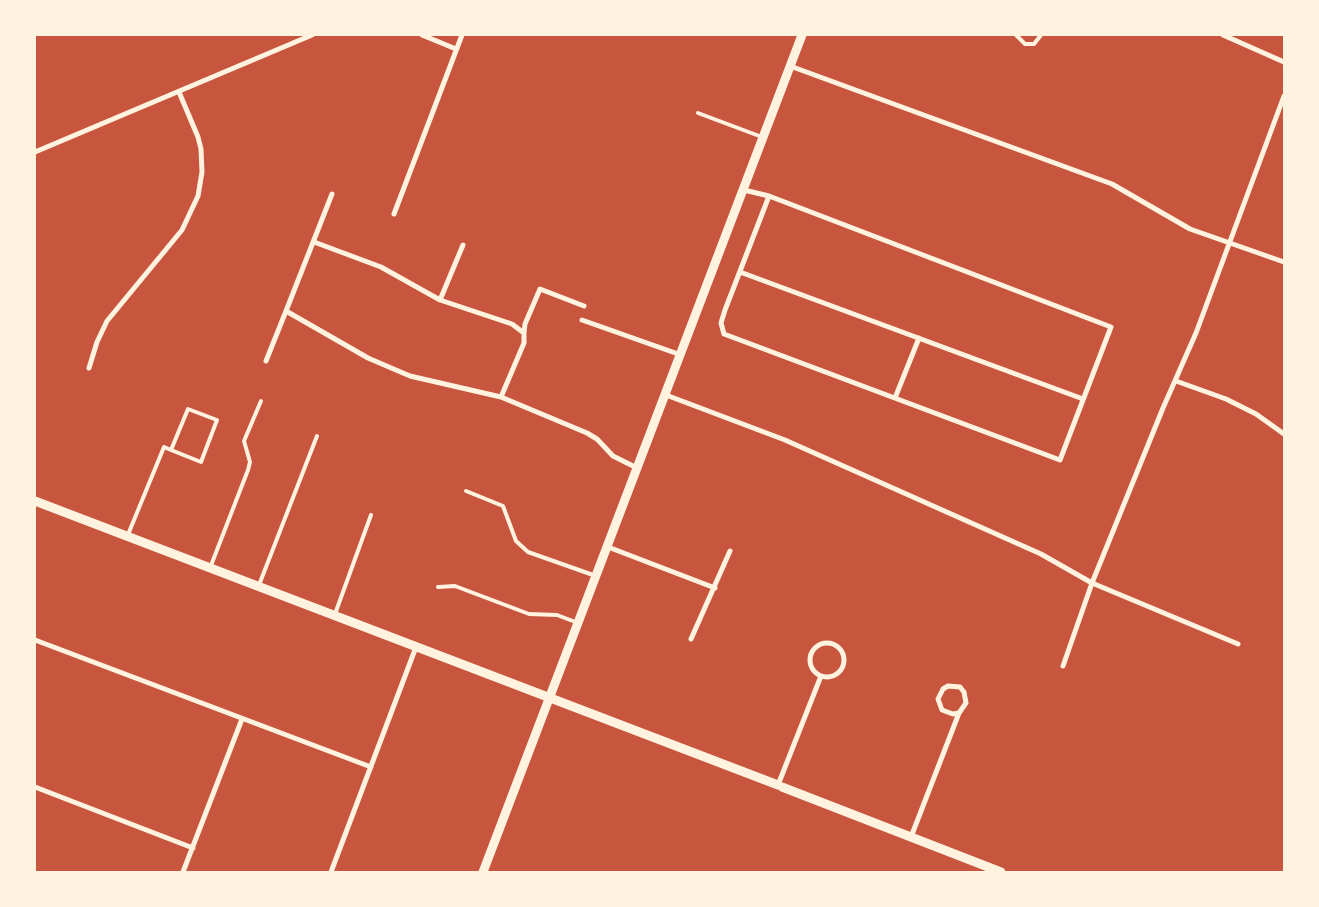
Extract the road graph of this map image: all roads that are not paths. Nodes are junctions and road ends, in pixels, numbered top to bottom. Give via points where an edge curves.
1 (312, 35) edge
2 (422, 35) edge
3 (462, 35) edge
4 (802, 35) edge
5 (1016, 35) edge
6 (1041, 35) edge
7 (1223, 35) edge
8 (456, 49) junction
9 (1284, 62) edge
10 (790, 66) junction
11 (179, 92) junction
12 (1284, 96) edge
13 (698, 113) dead end
14 (764, 138) junction
15 (35, 152) edge
16 (744, 190) junction
17 (332, 194) dead end
18 (769, 196) junction
19 (394, 214) dead end
20 (314, 242) junction
21 (1229, 242) junction
22 (463, 245) dead end
23 (1284, 262) edge
24 (740, 272) junction
25 (440, 300) junction
26 (584, 306) dead end
27 (286, 310) junction
28 (582, 320) dead end
29 (524, 333) junction
30 (919, 338) junction
31 (681, 355) junction
32 (266, 361) dead end
33 (89, 368) dead end
34 (1176, 381) junction
35 (666, 395) junction
36 (501, 397) junction
37 (894, 398) junction
38 (1084, 399) junction
39 (260, 402) dead end
40 (1284, 434) edge
41 (317, 436) dead end
42 (171, 450) junction
43 (637, 468) junction
44 (466, 491) dead end
45 (35, 501) edge
46 (371, 515) dead end
47 (127, 537) junction
48 (608, 547) junction
49 (730, 552) dead end
50 (210, 568) junction
51 (596, 576) junction
52 (1092, 583) junction
53 (258, 587) junction
54 (438, 587) dead end
55 (715, 588) junction
56 (334, 616) junction
57 (578, 624) junction
58 (35, 640) edge
59 (692, 640) dead end
60 (1238, 644) dead end
61 (416, 648) junction
62 (1063, 666) dead end
63 (821, 676) junction
64 (549, 699) junction
65 (959, 713) junction
66 (242, 719) junction
67 (371, 767) junction
68 (780, 786) junction
69 (35, 788) edge
70 (911, 837) junction
71 (193, 848) junction
72 (984, 869) edge
73 (183, 872) edge
74 (331, 872) edge
75 (483, 872) edge
76 (1001, 872) edge

1 - 11 street
2 - 8 street
3 - 8 street
4 - 10 street
5 - 6 lane via 1024,44 1034,44
7 - 9 street
8 - 19 street
10 - 14 street
10 - 21 street via 1112,184 1190,229
11 - 15 street
11 - 33 street via 201,149 198,196 182,230 108,321
12 - 21 street
13 - 14 lane
14 - 16 street
16 - 18 street
16 - 31 street
17 - 20 street
18 - 24 street
18 - 38 street via 1112,326
20 - 25 street via 381,267
20 - 27 street
21 - 23 street
21 - 34 street
22 - 25 street
24 - 30 street
24 - 37 street via 721,323 724,334
25 - 29 street via 512,324
26 - 29 street via 540,289
27 - 32 street
27 - 36 street via 368,358 410,376
28 - 31 street
29 - 36 street via 524,343
30 - 37 street
30 - 38 street
31 - 35 street
34 - 40 street via 1226,398
34 - 52 street
35 - 43 street
35 - 52 street via 804,448 1041,554
36 - 43 street via 597,439 613,456
37 - 38 street via 1060,460
39 - 50 lane via 244,442 250,462 248,470
41 - 53 lane
42 - 42 lane via 201,462 217,420 188,409
42 - 47 lane via 164,447
43 - 48 street
44 - 51 lane via 503,506 516,542 528,552
45 - 47 street
46 - 56 lane
47 - 50 street
48 - 51 street
48 - 55 street
49 - 55 street
50 - 53 street
51 - 57 street
52 - 60 street
52 - 62 street
53 - 56 street
54 - 57 lane via 455,586 529,614 557,615
55 - 59 street
56 - 61 street
57 - 64 street
58 - 66 street
61 - 64 street
61 - 67 street
63 - 63 street via 834,675 844,664 842,651 835,644 825,643 812,652 811,667
63 - 68 street
64 - 68 street
64 - 75 street
65 - 65 street via 966,703 964,692 960,687 948,686 939,693 939,705 947,714
65 - 70 street
66 - 67 street
66 - 71 street
67 - 74 street
68 - 70 street
69 - 71 street
70 - 72 street
71 - 73 street
72 - 76 street

